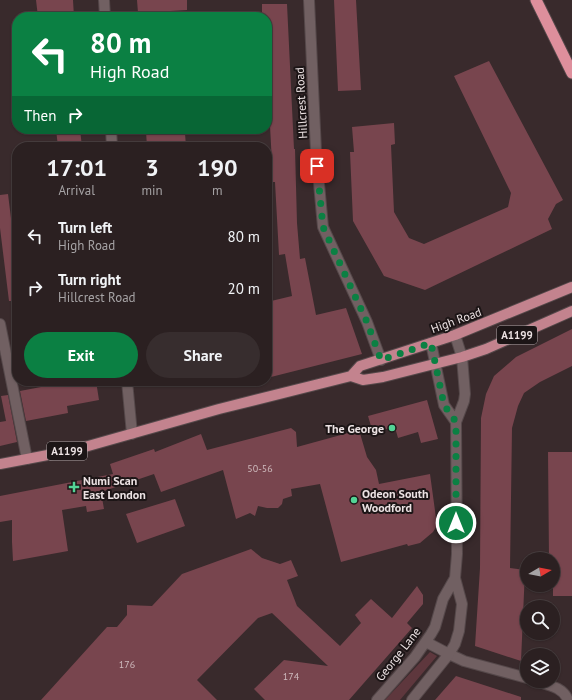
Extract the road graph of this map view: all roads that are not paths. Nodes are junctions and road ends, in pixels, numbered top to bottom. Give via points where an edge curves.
1 (104, 0) edge
2 (309, 0) edge
3 (536, 0) edge
4 (105, 12) edge
5 (572, 73) edge
6 (572, 287) edge
7 (572, 311) edge
8 (0, 324) edge
9 (455, 335) junction
10 (431, 343) junction
11 (462, 357) junction
12 (381, 360) junction
13 (436, 364) junction
14 (351, 376) junction
15 (12, 384) edge
16 (12, 386) edge
17 (127, 386) edge
18 (456, 422) junction
19 (132, 434) junction
20 (27, 459) junction
21 (0, 464) edge
22 (455, 578) junction
23 (426, 642) junction
24 (449, 654) junction
25 (520, 676) edge
26 (557, 688) edge
27 (377, 700) edge
28 (412, 700) edge
29 (568, 700) edge

1 - 4 street
2 - 12 street, Hillcrest Road via 316,151 323,227 367,322
3 - 5 highway
6 - 9 main road, High Road / A1199
7 - 11 main road, High Road / A1199
8 - 15 street
9 - 10 main road, High Road / A1199
9 - 11 street, George Lane
10 - 12 main road, High Road / A1199
10 - 13 street
11 - 13 main road, High Road / A1199
11 - 18 street, George Lane via 465,394
12 - 14 main road, High Road / A1199 via 360,366
13 - 14 main road, High Road / A1199 via 363,380
13 - 18 street via 444,405
14 - 19 main road, High Road / A1199
16 - 20 street
17 - 19 street
18 - 22 street, George Lane
19 - 20 main road, A1199 via 74,450
20 - 21 main road, A1199
22 - 23 street, George Lane via 443,599 435,627
22 - 24 street, George Lane via 462,604 459,631
23 - 24 street
23 - 27 street, George Lane
24 - 25 street via 464,661
24 - 28 street, George Lane
26 - 29 street via 566,694

